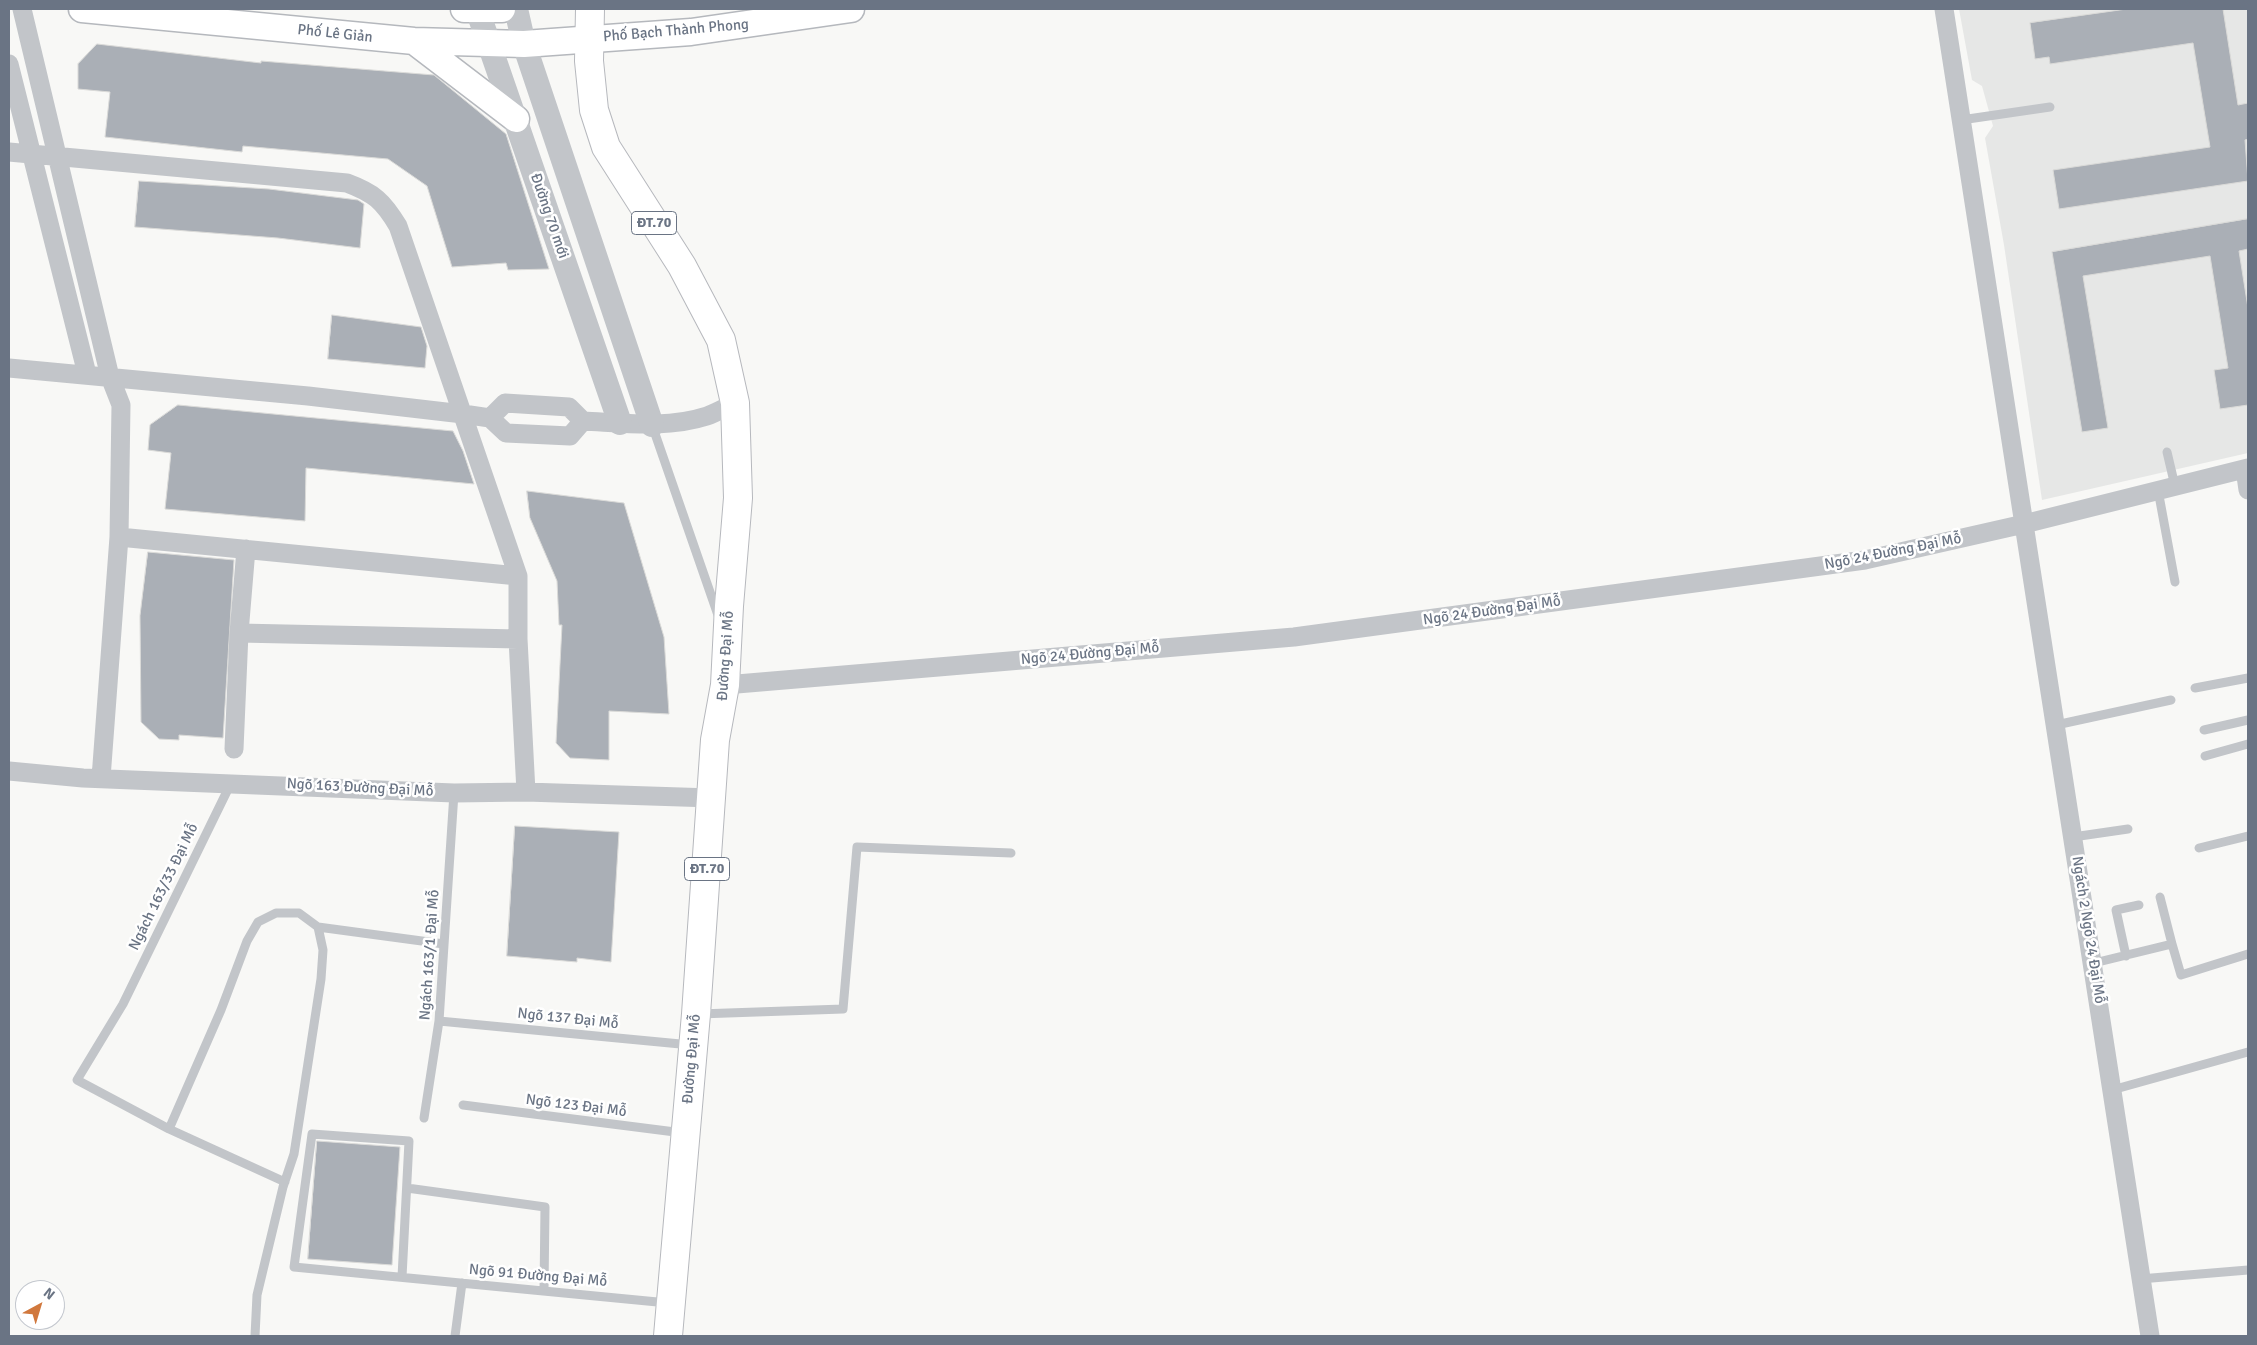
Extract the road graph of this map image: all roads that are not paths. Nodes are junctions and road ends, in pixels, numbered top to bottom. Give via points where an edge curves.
1 (22, 9) edge
2 (82, 9) edge
3 (480, 9) edge
4 (516, 9) edge
5 (590, 9) edge
6 (851, 9) edge
7 (1944, 9) edge
8 (589, 39) junction
9 (414, 41) junction
10 (489, 43) junction
11 (524, 44) junction
12 (9, 64) edge
13 (2050, 107) dead end
14 (516, 118) junction
15 (1961, 120) junction
16 (9, 152) edge
17 (31, 155) junction
18 (58, 158) junction
19 (9, 368) edge
20 (87, 374) junction
21 (110, 377) junction
22 (735, 403) junction
23 (463, 414) junction
24 (490, 418) junction
25 (583, 421) junction
26 (620, 423) junction
27 (652, 425) junction
28 (2167, 452) dead end
29 (2246, 468) edge
30 (2166, 488) junction
31 (2248, 490) edge
32 (2024, 524) junction
33 (118, 537) junction
34 (246, 549) junction
35 (518, 576) junction
36 (2175, 582) dead end
37 (239, 633) junction
38 (518, 640) junction
39 (727, 642) junction
40 (2248, 678) edge
41 (726, 685) junction
42 (2195, 688) dead end
43 (2171, 700) dead end
44 (2248, 720) edge
45 (2056, 725) junction
46 (2204, 730) dead end
47 (2248, 744) edge
48 (234, 749) dead end
49 (2205, 756) dead end
50 (9, 771) edge
51 (101, 778) junction
52 (231, 782) junction
53 (526, 792) junction
54 (454, 793) junction
55 (712, 798) junction
56 (2128, 829) dead end
57 (2248, 836) edge
58 (2073, 837) junction
59 (2199, 848) dead end
60 (1011, 853) dead end
61 (2160, 897) dead end
62 (2139, 905) dead end
63 (318, 927) junction
64 (444, 944) junction
65 (2172, 944) junction
66 (2248, 954) edge
67 (2126, 956) junction
68 (2094, 963) junction
69 (696, 1014) junction
70 (440, 1021) junction
71 (693, 1045) junction
72 (2248, 1052) edge
73 (2112, 1090) junction
74 (463, 1105) dead end
75 (424, 1118) dead end
76 (169, 1129) junction
77 (686, 1133) junction
78 (285, 1182) junction
79 (407, 1188) junction
80 (2248, 1270) edge
81 (402, 1277) junction
82 (2140, 1279) junction
83 (462, 1283) junction
84 (544, 1290) junction
85 (671, 1304) junction
86 (255, 1336) edge
87 (455, 1336) edge
88 (668, 1336) edge
89 (2150, 1336) edge

1 - 18 street
2 - 9 main road, Phố Lê Giản
3 - 10 street, Đường 70 mới
4 - 11 street, Đường 70 mới
5 - 8 main road, Đường Đại Mỗ / ĐT.70
6 - 8 main road, Phố Bạch Thành Phong via 691,32
7 - 15 street, Ngách 2 Ngõ 24 Đại Mỗ
8 - 11 main road, Phố Lê Giản
8 - 22 main road, Đường Đại Mỗ / ĐT.70 via 594,110 606,148 682,266 721,340
9 - 10 main road, Phố Lê Giản
9 - 14 main road
10 - 11 main road, Phố Lê Giản
10 - 14 street, Đường 70 mới
11 - 27 street, Đường 70 mới
12 - 17 street
13 - 15 lane
14 - 26 street, Đường 70 mới
15 - 32 street, Ngách 2 Ngõ 24 Đại Mỗ
16 - 17 street
17 - 18 street
17 - 20 street
18 - 21 street
18 - 23 street via 347,182 369,190 398,226
19 - 20 street
20 - 21 street
21 - 23 street
21 - 33 street via 121,405
22 - 27 street via 707,416
22 - 39 main road, Đường Đại Mỗ / ĐT.70 via 738,498
23 - 24 street
23 - 35 street
24 - 25 street via 505,403 569,406
24 - 25 street via 506,433 570,436
25 - 26 street
26 - 27 street
27 - 39 lane
28 - 30 lane
29 - 30 street, Ngõ 24 Đường Đại Mỗ
29 - 31 street
30 - 32 street, Ngõ 24 Đường Đại Mỗ
30 - 36 lane
32 - 41 street, Ngõ 24 Đường Đại Mỗ via 1864,560 1294,638
32 - 45 street, Ngách 2 Ngõ 24 Đại Mỗ
33 - 34 street
33 - 51 street
34 - 35 street
34 - 37 street
35 - 38 street
37 - 38 street
37 - 48 street
38 - 53 street
39 - 41 main road, Đường Đại Mỗ / ĐT.70
40 - 42 lane
41 - 55 main road, Đường Đại Mỗ / ĐT.70 via 715,740
43 - 45 lane
44 - 46 lane
45 - 58 street, Ngách 2 Ngõ 24 Đại Mỗ
47 - 49 lane
50 - 51 street, Ngõ 163 Đường Đại Mỗ
51 - 52 street, Ngõ 163 Đường Đại Mỗ
52 - 54 street, Ngõ 163 Đường Đại Mỗ
52 - 76 lane, Ngách 163/33 Đại Mỗ via 122,1004 77,1080
53 - 54 street, Ngõ 163 Đường Đại Mỗ
53 - 55 street, Ngõ 163 Đường Đại Mỗ
54 - 64 lane, Ngách 163/1 Đại Mỗ
55 - 69 main road, Đường Đại Mỗ / ĐT.70
56 - 58 lane
57 - 59 lane
58 - 68 street, Ngách 2 Ngõ 24 Đại Mỗ
60 - 69 lane via 857,847 843,1009
61 - 65 lane
62 - 67 lane via 2116,910
63 - 64 lane
63 - 76 lane via 299,913 276,913 258,922 247,941
63 - 78 lane via 323,950 321,979 294,1154
64 - 70 lane, Ngách 163/1 Đại Mỗ
65 - 66 lane via 2181,975
65 - 67 lane
67 - 68 lane
68 - 73 street, Ngách 2 Ngõ 24 Đại Mỗ
69 - 71 main road, Đường Đại Mỗ / ĐT.70
70 - 71 lane, Ngõ 137 Đại Mỗ
70 - 75 lane, Ngách 163/1 Đại Mỗ
71 - 77 main road, Đường Đại Mỗ / ĐT.70
72 - 73 lane
73 - 82 street, Ngách 2 Ngõ 24 Đại Mỗ
74 - 77 lane, Ngõ 123 Đại Mỗ
76 - 78 lane
77 - 85 main road, Đường Đại Mỗ / ĐT.70
78 - 86 lane via 258,1295
79 - 81 lane
79 - 81 lane, Ngõ 91 Đường Đại Mỗ via 409,1141 312,1134 294,1267
79 - 84 lane via 545,1207
80 - 82 lane
81 - 83 lane, Ngõ 91 Đường Đại Mỗ
82 - 89 street, Ngách 2 Ngõ 24 Đại Mỗ
83 - 84 lane, Ngõ 91 Đường Đại Mỗ
83 - 87 lane
84 - 85 lane, Ngõ 91 Đường Đại Mỗ
85 - 88 main road, Đường Đại Mỗ / ĐT.70

